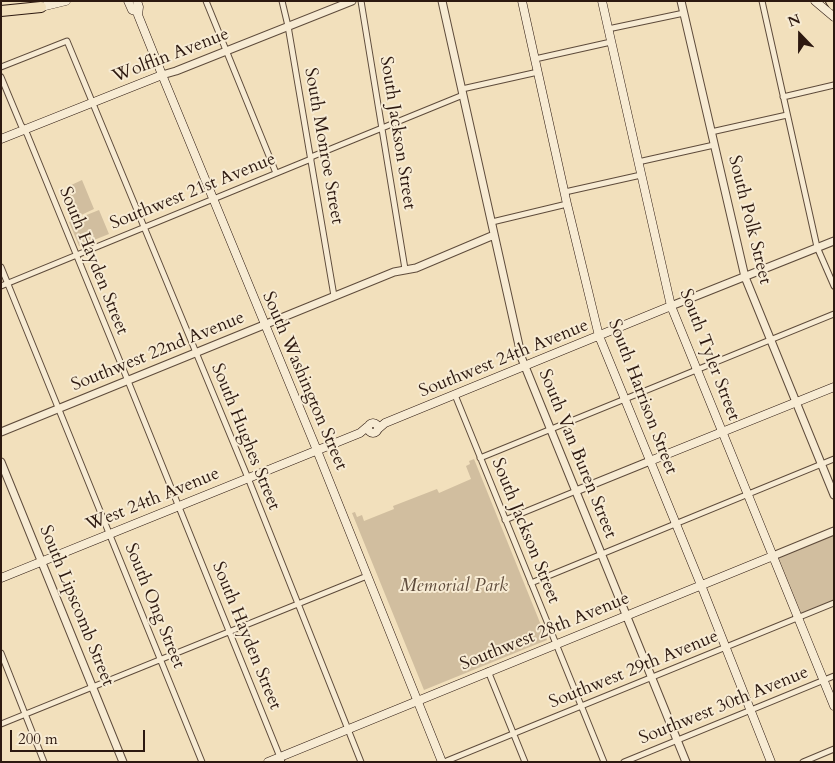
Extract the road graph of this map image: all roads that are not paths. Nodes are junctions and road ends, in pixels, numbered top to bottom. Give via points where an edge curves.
1 (66, 1) edge
2 (128, 1) edge
3 (137, 1) edge
4 (206, 1) edge
5 (282, 1) edge
6 (352, 1) edge
7 (361, 1) edge
8 (442, 1) edge
9 (522, 1) edge
10 (602, 1) edge
11 (681, 1) edge
12 (762, 1) edge
13 (815, 1) edge
14 (831, 1) edge
15 (834, 5) edge
16 (41, 7) junction
17 (1, 11) edge
18 (138, 12) junction
19 (684, 12) junction
20 (1, 16) edge
21 (834, 17) edge
22 (288, 26) junction
23 (608, 29) junction
24 (611, 42) junction
25 (226, 51) junction
26 (535, 59) junction
27 (1, 67) edge
28 (538, 72) junction
29 (162, 75) junction
30 (1, 77) edge
31 (834, 85) edge
32 (462, 92) junction
33 (783, 97) junction
34 (92, 102) junction
35 (787, 115) junction
36 (382, 128) junction
37 (24, 130) junction
38 (711, 132) junction
39 (1, 139) edge
40 (714, 144) junction
41 (311, 158) junction
42 (638, 162) junction
43 (276, 173) junction
44 (641, 175) junction
45 (564, 192) junction
46 (212, 199) junction
47 (567, 204) junction
48 (492, 222) junction
49 (144, 227) junction
50 (494, 234) junction
51 (834, 241) edge
52 (817, 247) junction
53 (76, 255) junction
54 (1, 267) edge
55 (405, 269) junction
56 (745, 277) junction
57 (8, 283) junction
58 (1, 286) edge
59 (834, 286) edge
60 (334, 296) junction
61 (671, 306) junction
62 (834, 314) edge
63 (264, 325) junction
64 (599, 336) junction
65 (770, 340) junction
66 (195, 352) junction
67 (525, 367) junction
68 (697, 370) junction
69 (128, 380) junction
70 (834, 387) edge
71 (455, 395) junction
72 (624, 399) junction
73 (796, 402) junction
74 (59, 409) junction
75 (550, 429) junction
76 (1, 432) edge
77 (723, 432) junction
78 (317, 450) junction
79 (480, 458) junction
80 (834, 459) edge
81 (650, 461) junction
82 (1, 462) edge
83 (821, 464) junction
84 (248, 478) junction
85 (576, 491) junction
86 (748, 494) junction
87 (834, 495) edge
88 (179, 506) junction
89 (505, 520) junction
90 (676, 524) junction
91 (834, 531) edge
92 (110, 534) junction
93 (602, 554) junction
94 (773, 556) junction
95 (42, 562) junction
96 (367, 576) junction
97 (1, 578) edge
98 (531, 583) junction
99 (701, 585) junction
100 (834, 603) edge
101 (298, 604) junction
102 (627, 615) junction
103 (798, 618) junction
104 (230, 632) junction
105 (556, 643) junction
106 (726, 647) junction
107 (1, 653) edge
108 (161, 659) junction
109 (488, 671) junction
110 (834, 676) edge
111 (651, 677) junction
112 (824, 681) junction
113 (93, 687) junction
114 (417, 701) junction
115 (581, 706) junction
116 (834, 706) edge
117 (750, 710) junction
118 (25, 714) junction
119 (1, 724) edge
120 (348, 729) junction
121 (513, 733) junction
122 (677, 740) junction
123 (834, 749) edge
124 (281, 759) edge
125 (44, 762) edge
126 (123, 762) edge
127 (202, 762) edge
128 (268, 762) edge
129 (361, 762) edge
130 (443, 762) edge
131 (524, 762) edge
132 (604, 762) edge
133 (624, 762) edge
134 (686, 762) edge
135 (771, 762) edge
136 (804, 762) edge

1 - 16 main road
2 - 18 main road, South Washington Street via 132,10
3 - 18 main road, South Washington Street
4 - 25 street
5 - 22 street, South Monroe Street
6 - 22 street, Wolflin Avenue
7 - 36 street, South Jackson Street
8 - 32 street, South Van Buren Street
9 - 26 main road, South Harrison Street
10 - 23 main road, South Tyler Street
11 - 19 street, South Polk Street
12 - 33 street
13 - 21 main road
14 - 15 highway
16 - 17 highway
16 - 20 main road
18 - 29 main road, South Washington Street
19 - 23 street
19 - 38 street, South Polk Street
22 - 25 street, Wolflin Avenue
22 - 41 street, South Monroe Street
23 - 24 main road, South Tyler Street
24 - 26 street
24 - 42 main road, South Tyler Street
25 - 29 street, Wolflin Avenue
25 - 43 street
26 - 28 main road, South Harrison Street
27 - 34 street, South Hughes Street via 67,40
28 - 32 street, Southwest 21st Avenue
28 - 45 main road, South Harrison Street
29 - 34 main road, Wolflin Avenue
29 - 46 main road, South Washington Street
30 - 37 street, South Hayden Street
31 - 33 street
32 - 36 street, Southwest 21st Avenue
32 - 48 street, South Van Buren Street
33 - 35 street
34 - 37 main road, Wolflin Avenue
34 - 49 street, South Hughes Street
35 - 38 street
35 - 52 street
36 - 41 street, Southwest 21st Avenue
36 - 55 street, South Jackson Street
37 - 39 main road, Wolflin Avenue
37 - 53 street, South Hayden Street
38 - 40 street, South Polk Street
40 - 42 street
40 - 56 street, South Polk Street
41 - 43 street, Southwest 21st Avenue
41 - 60 street, South Monroe Street
42 - 44 main road, South Tyler Street
43 - 46 street, Southwest 21st Avenue
44 - 45 street
44 - 61 main road, South Tyler Street
45 - 47 main road, South Harrison Street
46 - 49 street, Southwest 21st Avenue
46 - 63 main road, South Washington Street
47 - 48 street
47 - 64 main road, South Harrison Street
48 - 50 street, South Van Buren Street
49 - 53 street, Southwest 21st Avenue
49 - 66 street, South Hughes Street
50 - 55 street, Southwest 22nd Avenue via 416,268
50 - 67 street, South Van Buren Street
51 - 52 street, Southwest 24th Avenue
52 - 56 street, Southwest 24th Avenue
52 - 59 street
53 - 57 street, Southwest 21st Avenue
53 - 69 street, South Hayden Street
54 - 57 street, South Ong Street
55 - 60 street, Southwest 22nd Avenue
56 - 61 street, Southwest 24th Avenue
56 - 65 street, South Polk Street
57 - 58 street, Southwest 21st Avenue
57 - 74 street, South Ong Street
60 - 63 street, Southwest 22nd Avenue
61 - 64 main road, Southwest 24th Avenue
61 - 68 main road, South Tyler Street
62 - 65 street
63 - 66 street, Southwest 22nd Avenue
63 - 78 main road, South Washington Street
64 - 67 main road, Southwest 24th Avenue
64 - 72 main road, South Harrison Street
65 - 68 street
65 - 73 street, South Polk Street
66 - 69 street, Southwest 22nd Avenue
66 - 84 street, South Hughes Street
67 - 71 main road, Southwest 24th Avenue
67 - 75 street, South Van Buren Street
68 - 72 street
68 - 77 main road, South Tyler Street
69 - 74 street, Southwest 22nd Avenue
69 - 88 street, South Hayden Street
70 - 73 main road
71 - 78 main road, Southwest 24th Avenue
71 - 79 street, South Jackson Street
72 - 75 street
72 - 81 main road, South Harrison Street
73 - 77 main road
73 - 83 street, South Polk Street
74 - 76 street, Southwest 22nd Avenue
74 - 92 street, South Ong Street
75 - 79 street
75 - 85 street, South Van Buren Street
77 - 81 main road
77 - 86 main road, South Tyler Street
78 - 84 main road, West 24th Avenue
78 - 96 main road, South Washington Street
79 - 89 street, South Jackson Street
80 - 83 street
81 - 85 street
81 - 90 main road, South Harrison Street
82 - 95 street, South Lipscomb Street
83 - 86 street
83 - 87 street, South Polk Street
84 - 88 main road, West 24th Avenue
84 - 101 street, South Hughes Street
85 - 89 street
85 - 93 street, South Van Buren Street
86 - 90 street
86 - 94 main road, South Tyler Street
88 - 92 main road, West 24th Avenue
88 - 104 street, South Hayden Street
89 - 98 street, South Jackson Street
90 - 93 street
90 - 99 main road, South Harrison Street
91 - 94 street, Southwest 28th Avenue
92 - 95 main road, West 24th Avenue
92 - 108 street, South Ong Street
93 - 98 street
93 - 102 street, South Van Buren Street
94 - 99 main road, Southwest 28th Avenue
94 - 103 main road, South Tyler Street
95 - 97 main road, West 24th Avenue
95 - 113 street, South Lipscomb Street
96 - 101 street
96 - 114 main road, South Washington Street
98 - 105 street, South Jackson Street
99 - 102 main road, Southwest 28th Avenue
99 - 106 main road, South Harrison Street
100 - 103 street, Southwest 29th Avenue
101 - 104 street
101 - 120 street, South Hughes Street
102 - 105 main road, Southwest 28th Avenue
102 - 111 street, South Van Buren Street
103 - 106 street, Southwest 29th Avenue
103 - 112 main road, South Tyler Street
104 - 108 street
104 - 124 street, South Hayden Street
105 - 109 main road, Southwest 28th Avenue
105 - 115 street, South Jackson Street
106 - 111 street, Southwest 29th Avenue
106 - 117 main road, South Harrison Street
107 - 118 street
108 - 113 street
108 - 127 street, South Ong Street
109 - 114 main road, Southwest 28th Avenue
109 - 121 street
110 - 112 street, Southwest 30th Avenue
111 - 115 street, Southwest 29th Avenue
111 - 122 street, South Van Buren Street
112 - 116 main road, South Tyler Street
112 - 117 street, Southwest 30th Avenue
113 - 118 street
113 - 126 street, South Lipscomb Street
114 - 120 main road, Southwest 28th Avenue
114 - 130 main road, South Washington Street
115 - 121 street, Southwest 29th Avenue
115 - 132 street, South Jackson Street
117 - 122 street, Southwest 30th Avenue
117 - 135 main road, South Harrison Street
118 - 119 street
118 - 125 street
120 - 124 main road, Southwest 28th Avenue
120 - 129 street, South Hughes Street
121 - 130 street, Southwest 29th Avenue
121 - 131 street
122 - 133 street, Southwest 30th Avenue
122 - 134 street, South Van Buren Street
123 - 136 street
124 - 128 main road, Southwest 28th Avenue

